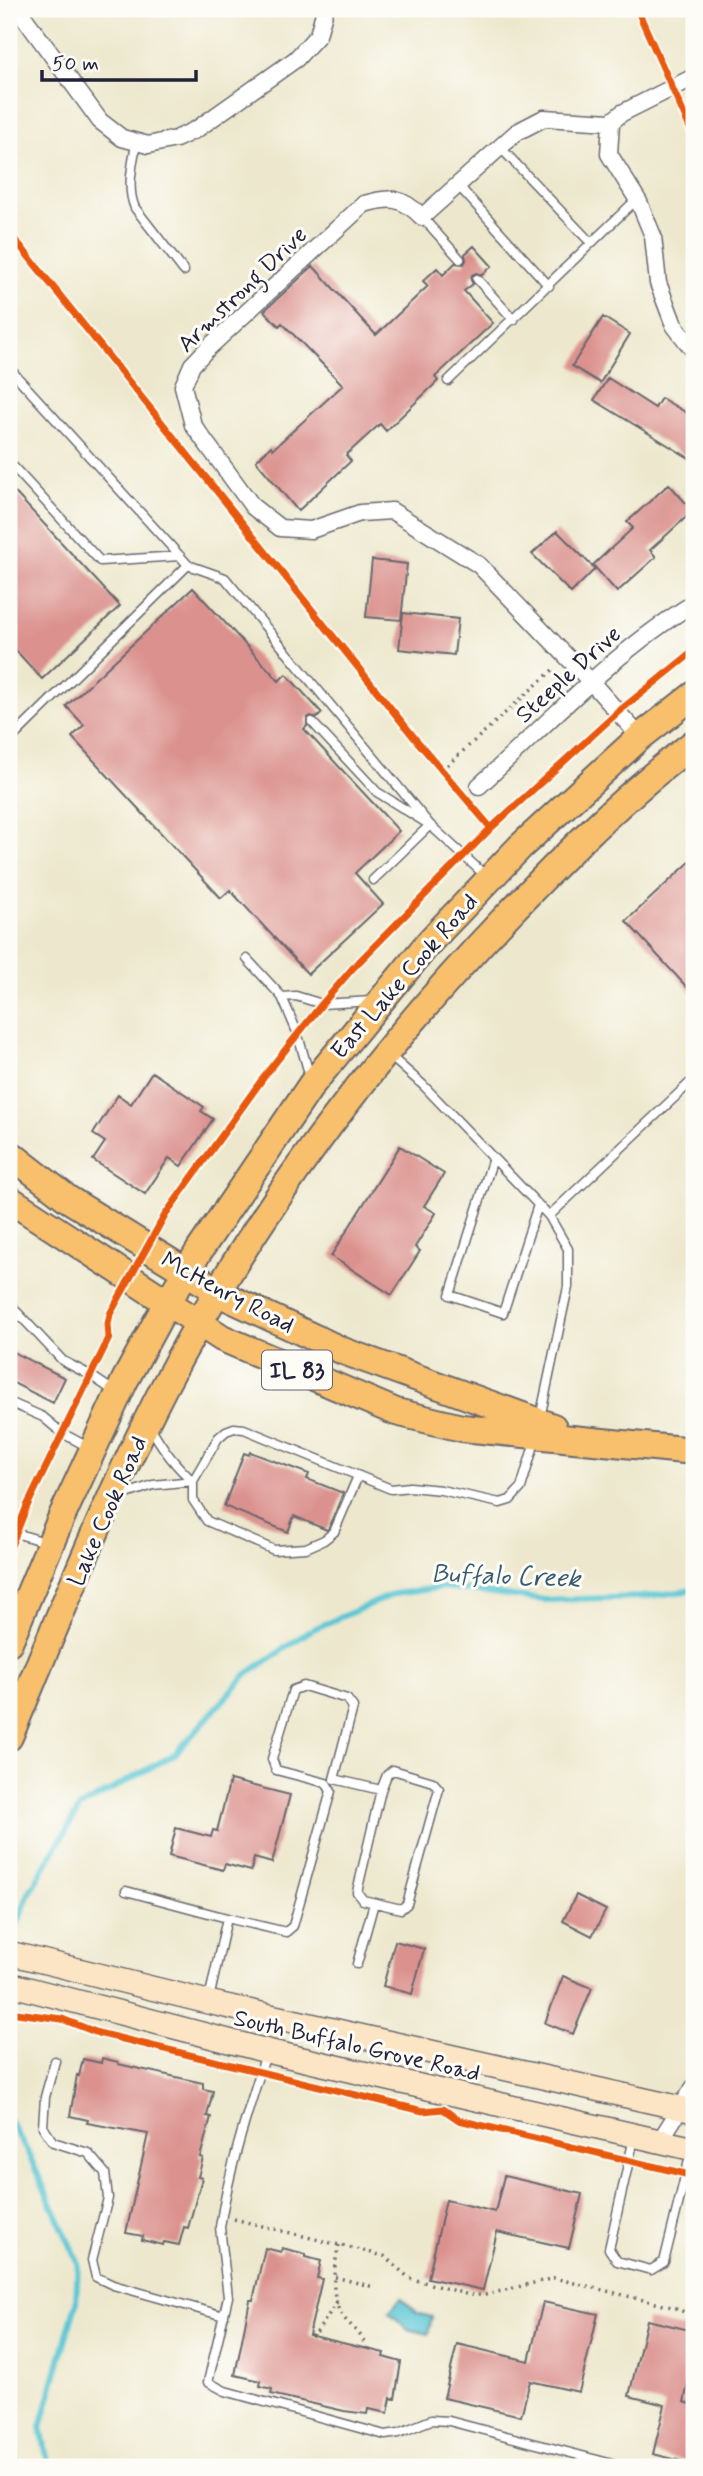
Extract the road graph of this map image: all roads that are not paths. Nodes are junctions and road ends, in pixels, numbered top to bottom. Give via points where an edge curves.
1 (18, 9) edge
2 (325, 9) edge
3 (694, 77) edge
4 (611, 122) junction
5 (135, 143) junction
6 (500, 147) junction
7 (457, 184) junction
8 (637, 199) junction
9 (422, 217) junction
10 (591, 243) junction
11 (460, 259) dead end
12 (184, 271) dead end
13 (477, 279) dead end
14 (549, 286) junction
15 (513, 320) junction
16 (694, 351) edge
17 (9, 368) edge
18 (448, 381) dead end
19 (9, 462) edge
20 (180, 556) junction
21 (188, 565) junction
22 (694, 603) edge
23 (592, 683) junction
24 (694, 695) edge
25 (312, 722) dead end
26 (640, 737) junction
27 (9, 741) edge
28 (694, 743) edge
29 (479, 786) dead end
30 (430, 825) junction
31 (490, 879) junction
32 (373, 880) dead end
33 (247, 959) dead end
34 (282, 997) junction
35 (379, 1001) junction
36 (386, 1052) junction
37 (694, 1079) edge
38 (312, 1084) junction
39 (9, 1153) edge
40 (494, 1158) junction
41 (10, 1204) edge
42 (538, 1205) junction
43 (549, 1216) junction
44 (187, 1272) junction
45 (219, 1292) junction
46 (167, 1303) junction
47 (10, 1306) edge
48 (200, 1324) junction
49 (118, 1394) junction
50 (9, 1402) edge
51 (147, 1421) junction
52 (538, 1429) junction
53 (92, 1450) junction
54 (694, 1451) edge
55 (358, 1476) junction
56 (193, 1482) junction
57 (109, 1500) junction
58 (9, 1531) edge
59 (51, 1544) junction
60 (9, 1642) edge
61 (9, 1737) edge
62 (334, 1779) junction
63 (381, 1790) junction
64 (331, 1791) junction
65 (126, 1891) dead end
66 (374, 1903) junction
67 (227, 1918) junction
68 (9, 1953) edge
69 (358, 1964) dead end
70 (9, 1984) edge
71 (208, 2002) junction
72 (267, 2051) junction
73 (55, 2061) dead end
74 (694, 2087) edge
75 (687, 2109) edge
76 (635, 2136) junction
77 (659, 2142) junction
78 (693, 2149) edge
79 (224, 2316) junction
80 (624, 2467) edge

1 - 5 street via 100,121
2 - 5 street via 318,35 296,59 197,129 176,139
3 - 4 street
4 - 6 street via 544,118
4 - 8 street via 609,154
5 - 12 lane via 131,199
6 - 7 street
6 - 10 lane
7 - 9 street
7 - 14 lane
8 - 10 lane
8 - 16 street via 653,236 658,283 674,325
9 - 11 lane
9 - 23 street, Armstrong Drive via 409,203 389,198 364,204 192,365 183,386 193,425 253,507 280,528 311,530 360,513 392,511 479,565
10 - 14 lane
13 - 15 lane
14 - 15 lane
15 - 18 lane
17 - 20 lane
19 - 20 lane via 100,561
20 - 21 lane
21 - 27 lane
21 - 30 lane via 225,578
22 - 23 street, Steeple Drive via 617,658
23 - 26 street, Armstrong Drive
23 - 29 street, Steeple Drive
24 - 26 main road, East Lake Cook Road
25 - 30 lane via 377,792
26 - 31 main road, East Lake Cook Road
28 - 36 main road, East Lake Cook Road via 553,867 466,958
30 - 31 lane
30 - 32 lane
31 - 35 main road, East Lake Cook Road
33 - 34 lane
34 - 35 lane via 322,1004
34 - 38 lane via 298,1031
35 - 38 main road, East Lake Cook Road
36 - 40 lane
36 - 45 main road, East Lake Cook Road via 313,1148
37 - 43 lane
38 - 44 main road, East Lake Cook Road
39 - 44 main road, McHenry Road / IL 83 via 68,1199
40 - 42 lane
40 - 42 lane via 450,1295 503,1313
41 - 46 main road, McHenry Road / IL 83
42 - 43 lane
43 - 52 lane via 568,1249 568,1287
44 - 45 main road, McHenry Road / IL 83
44 - 46 main road, East Lake Cook Road
45 - 48 main road, Lake Cook Road
45 - 52 main road, McHenry Road / IL 83 via 343,1351
46 - 48 main road, McHenry Road / IL 83
46 - 49 main road, Lake Cook Road
47 - 49 lane via 63,1361
48 - 51 main road, Lake Cook Road
48 - 52 main road, McHenry Road / IL 83 via 222,1338 396,1412 462,1428
49 - 53 main road, Lake Cook Road
50 - 53 lane via 43,1416
51 - 56 lane via 166,1454
51 - 57 main road, Lake Cook Road
52 - 54 main road, McHenry Road / IL 83
52 - 55 lane via 521,1488 500,1503 441,1490 391,1489
53 - 59 main road, Lake Cook Road
55 - 56 lane via 234,1428 218,1438
55 - 56 lane via 334,1532 306,1548 274,1550 206,1521 193,1500
56 - 57 lane via 153,1485
57 - 61 main road, Lake Cook Road
58 - 59 lane
59 - 60 main road, Lake Cook Road
62 - 63 lane
62 - 64 lane
62 - 64 lane via 353,1707 347,1699 304,1686 293,1690 272,1759 276,1770 326,1783
63 - 66 lane via 357,1892
63 - 66 lane via 393,1770 433,1782 439,1789 407,1904 401,1909
64 - 67 lane via 293,1926 286,1932
65 - 67 lane
66 - 69 lane
67 - 71 lane
68 - 71 main road, South Buffalo Grove Road
70 - 72 main road, South Buffalo Grove Road
71 - 75 main road, South Buffalo Grove Road
72 - 76 main road, South Buffalo Grove Road
72 - 79 lane via 221,2216 228,2297
73 - 79 lane via 43,2127 53,2142 88,2153 106,2173 108,2198 92,2260 96,2277
74 - 75 street
75 - 77 street
76 - 77 main road, South Buffalo Grove Road
76 - 78 lane via 609,2249 617,2261 651,2270 664,2262
77 - 78 main road, South Buffalo Grove Road
79 - 80 lane via 208,2382 215,2387 384,2435 431,2420 449,2421

